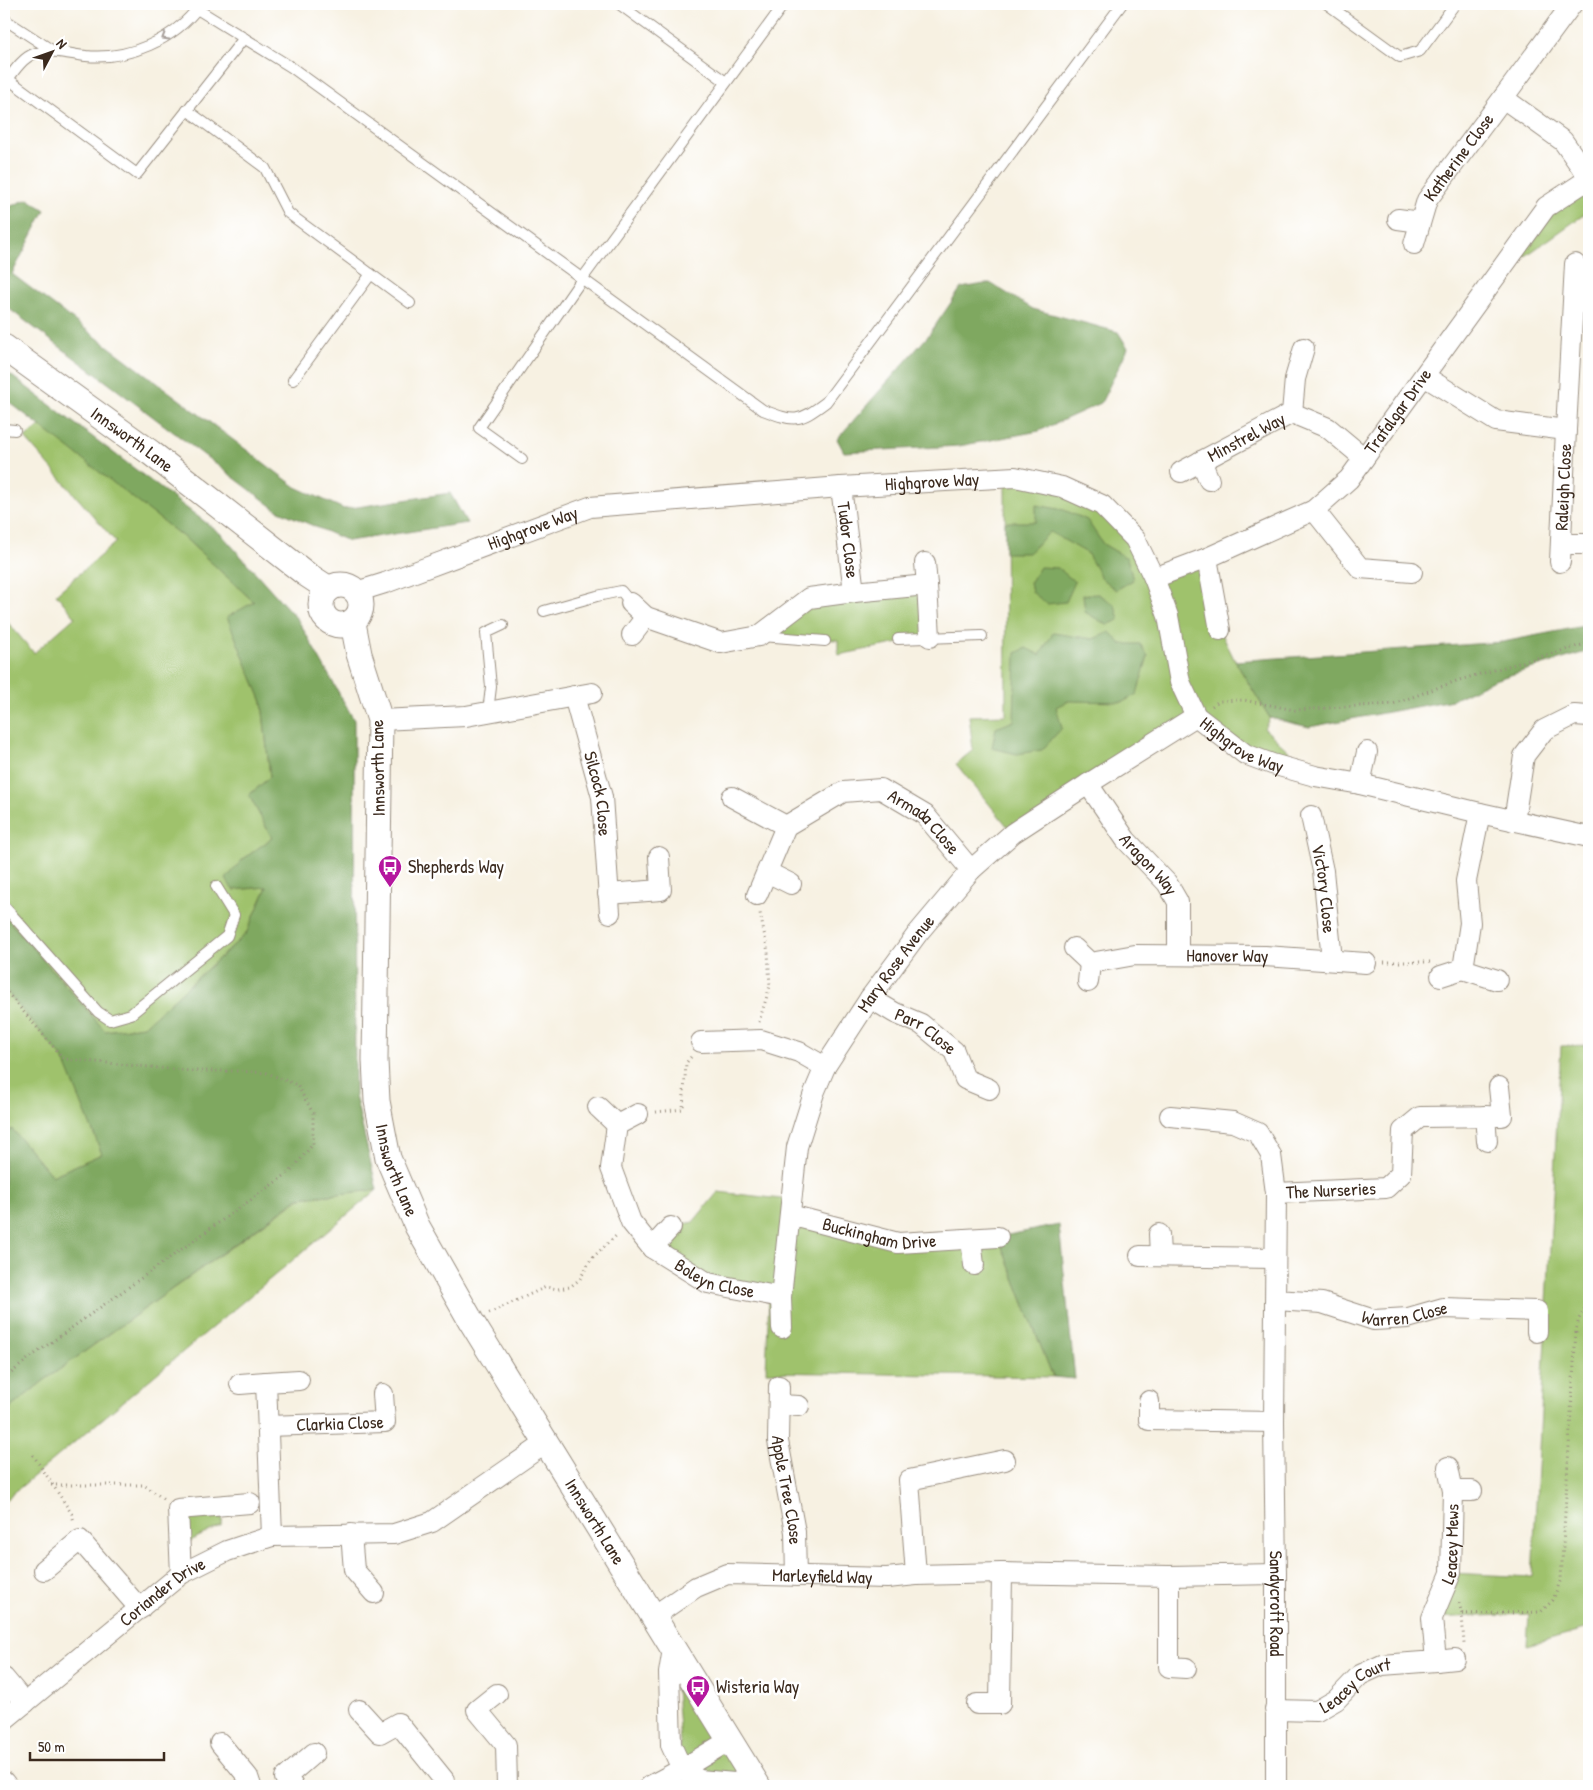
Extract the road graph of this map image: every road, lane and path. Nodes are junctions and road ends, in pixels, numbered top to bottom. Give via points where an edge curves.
1 (619, 4) edge
2 (784, 4) edge
3 (1122, 4) edge
4 (1327, 4) edge
5 (1455, 4) edge
6 (1572, 4) edge
7 (198, 6) edge
8 (4, 19) edge
9 (244, 38) junction
10 (53, 51) junction
11 (6, 82) edge
12 (726, 82) junction
13 (1503, 98) junction
14 (187, 110) junction
15 (1589, 178) edge
16 (1398, 218) dead end
17 (1420, 222) junction
18 (1414, 244) dead end
19 (1575, 264) dead end
20 (371, 274) junction
21 (582, 279) junction
22 (1582, 284) edge
23 (410, 304) dead end
24 (4, 347) edge
25 (1304, 348) dead end
26 (1424, 376) junction
27 (293, 380) dead end
28 (1292, 413) junction
29 (4, 429) edge
30 (16, 430) dead end
31 (1566, 430) junction
32 (1364, 458) junction
33 (522, 459) dead end
34 (1201, 461) junction
35 (1180, 472) dead end
36 (1209, 480) dead end
37 (841, 487) junction
38 (1314, 510) junction
39 (1589, 544) edge
40 (1207, 558) junction
41 (925, 563) dead end
42 (1412, 572) dead end
43 (1154, 578) junction
44 (927, 585) junction
45 (329, 589) junction
46 (356, 592) junction
47 (854, 592) junction
48 (631, 603) joint
49 (544, 611) dead end
50 (646, 617) junction
51 (353, 622) junction
52 (503, 625) dead end
53 (1220, 630) dead end
54 (632, 635) dead end
55 (759, 636) junction
56 (982, 636) dead end
57 (930, 638) junction
58 (898, 639) dead end
59 (825, 641) dead end
60 (1589, 643) edge
61 (488, 712) junction
62 (1196, 716) junction
63 (1589, 716) edge
64 (380, 720) junction
65 (1368, 752) dead end
66 (1088, 784) junction
67 (1360, 784) junction
68 (732, 797) dead end
69 (1480, 813) junction
70 (1311, 816) dead end
71 (1514, 821) junction
72 (786, 826) junction
73 (1589, 837) edge
74 (659, 857) dead end
75 (971, 870) junction
76 (767, 872) junction
77 (791, 884) dead end
78 (216, 886) dead end
79 (757, 895) joint
80 (4, 906) edge
81 (1074, 948) dead end
82 (1178, 955) junction
83 (1332, 960) junction
84 (1366, 963) joint
85 (1463, 969) junction
86 (1441, 976) dead end
87 (1497, 980) dead end
88 (4, 989) edge
89 (870, 998) junction
90 (759, 1032) junction
91 (701, 1042) joint
92 (825, 1067) junction
93 (1499, 1086) dead end
94 (989, 1089) dead end
95 (598, 1107) dead end
96 (638, 1114) joint
97 (1486, 1116) junction
98 (1180, 1123) dead end
99 (617, 1125) junction
100 (1487, 1141) dead end
101 (1276, 1193) junction
102 (790, 1215) junction
103 (631, 1222) junction
104 (671, 1227) dead end
105 (1159, 1234) dead end
106 (998, 1237) dead end
107 (971, 1239) junction
108 (652, 1248) junction
109 (1140, 1256) dead end
110 (1160, 1256) junction
111 (1274, 1258) junction
112 (974, 1265) dead end
113 (781, 1297) junction
114 (1276, 1300) junction
115 (1589, 1301) edge
116 (471, 1321) junction
117 (782, 1328) dead end
118 (1537, 1332) dead end
119 (4, 1379) edge
120 (299, 1380) dead end
121 (266, 1382) junction
122 (240, 1384) dead end
123 (384, 1394) dead end
124 (1149, 1400) dead end
125 (799, 1406) dead end
126 (1274, 1422) junction
127 (268, 1426) junction
128 (546, 1443) junction
129 (33, 1455) dead end
130 (1005, 1460) dead end
131 (1448, 1467) dead end
132 (51, 1485) junction
133 (250, 1503) dead end
134 (178, 1509) junction
135 (350, 1534) junction
136 (272, 1536) junction
137 (80, 1540) junction
138 (44, 1570) dead end
139 (1002, 1572) junction
140 (1451, 1573) junction
141 (180, 1574) junction
142 (1276, 1574) junction
143 (916, 1575) junction
144 (796, 1576) junction
145 (1169, 1576) junction
146 (374, 1593) dead end
147 (140, 1608) junction
148 (1462, 1614) junction
149 (654, 1616) junction
150 (673, 1650) junction
151 (1446, 1660) junction
152 (1168, 1667) dead end
153 (4, 1678) edge
154 (497, 1694) dead end
155 (25, 1703) junction
156 (977, 1704) dead end
157 (359, 1710) dead end
158 (1275, 1710) junction
159 (4, 1720) edge
160 (730, 1740) junction
161 (220, 1743) dead end
162 (314, 1753) dead end
163 (682, 1769) junction
164 (4, 1782) edge
165 (7, 1786) edge
166 (251, 1786) edge
167 (293, 1786) edge
168 (444, 1786) edge
169 (507, 1786) edge
170 (650, 1786) edge
171 (758, 1786) edge
172 (1276, 1786) edge

1 - 12 lane
2 - 12 lane
3 - 21 lane via 826,402 806,416 788,420 763,410
4 - 5 lane via 1400,57 1420,51
6 - 13 street, Katherine Close
7 - 9 lane
7 -> 10 lane via 175,31 151,45 129,52 88,56
8 - 10 lane
9 - 14 lane
9 - 21 lane via 291,67
10 - 11 lane via 35,54 20,64
11 - 14 lane via 137,174
12 - 21 lane
13 - 15 street, Katherine Close via 1563,141
13 - 17 street, Katherine Close via 1427,200
14 - 20 lane via 266,168 288,213
15 - 26 street, Trafalgar Drive via 1546,207
16 - 17 street, Katherine Close
17 - 18 street, Katherine Close
19 - 22 street, Raleigh Close
20 - 23 lane
20 - 27 lane
21 - 33 lane via 479,428
22 - 31 street, Raleigh Close
24 - 45 street, Innsworth Lane via 151,453
25 - 28 street, Minstrel Way via 1295,379
26 - 31 street, Raleigh Close via 1496,422
26 - 32 street, Trafalgar Drive
28 - 32 street, Minstrel Way via 1328,428
28 - 34 street, Minstrel Way
29 - 30 lane
31 - 39 street, Raleigh Close via 1561,553
32 - 38 street, Trafalgar Drive via 1349,479
34 - 35 street, Minstrel Way
34 - 36 street, Minstrel Way
37 - 43 street, Highgrove Way via 1015,477 1062,487 1102,504 1135,539
37 - 46 street, Highgrove Way via 590,507
37 - 47 street, Tudor Close
38 - 40 street, Trafalgar Drive
38 - 42 street via 1360,568
40 - 43 street, Trafalgar Drive
40 - 53 street
41 - 44 street
43 - 62 street, Highgrove Way via 1168,616 1180,682
44 - 47 street, Tudor Close
44 - 57 street
45 - 46 street via 342,585
45 - 51 street via 321,605 326,620 339,626
46 - 51 street via 362,605
47 - 55 street, Tudor Close via 809,598
48 - 49 lane via 621,591
48 - 50 street, Tudor Close
50 - 54 street
50 - 55 street, Tudor Close via 721,643
51 - 64 street, Innsworth Lane via 359,654
52 - 61 lane via 486,632 491,687
55 - 59 lane
56 - 57 lane
57 - 58 lane
60 - 62 path via 1459,680 1393,704 1295,710 1244,700 1219,702
61 - 64 street
61 - 74 street, Silcock Close via 583,695 602,797 609,904 661,890
62 - 66 street, Mary Rose Avenue
62 - 67 street, Highgrove Way via 1245,754 1315,776
63 - 71 street via 1574,715 1544,730 1524,756
64 - 116 street, Innsworth Lane via 378,1101 388,1158 417,1226
65 - 67 street
66 - 75 street, Mary Rose Avenue via 1013,833
66 - 82 street, Aragon Way via 1126,840 1168,883 1178,902
67 - 69 street, Highgrove Way
68 - 72 street
69 - 71 street, Highgrove Way
69 - 85 street via 1466,880 1470,923
70 - 83 street, Victory Close via 1323,871
71 - 73 street, Highgrove Way
72 - 75 street, Armada Close via 843,792 881,789 925,815
72 - 76 street
75 - 89 street, Mary Rose Avenue via 918,933
76 - 77 street
76 - 79 street
78 - 80 lane via 234,915 227,936 131,1014 110,1020 98,1012
79 - 90 path via 768,952 770,986
81 - 82 street, Hanover Way via 1089,972 1135,955
82 - 83 street, Hanover Way
83 - 84 street, Hanover Way
84 - 85 path via 1436,961
85 - 86 street
85 - 87 street
88 - 119 path via 64,1060 192,1071 267,1073 297,1085 313,1112 313,1144 292,1171
89 - 92 street, Mary Rose Avenue
89 - 94 street, Parr Close via 921,1024 954,1051 959,1085
90 - 91 street
90 - 92 street
91 - 96 path via 686,1063 683,1109
92 - 102 street, Mary Rose Avenue via 797,1147
93 - 97 street, The Nurseries via 1502,1116
95 - 99 street
96 - 99 street
97 - 100 street
97 - 101 street, The Nurseries via 1420,1117 1403,1131 1400,1174 1386,1188
98 - 101 street, Sandycroft Road via 1233,1122 1258,1133 1271,1155
99 - 103 street, Boleyn Close via 611,1168
101 - 111 street, Sandycroft Road
102 - 107 street, Buckingham Drive via 898,1244
102 - 113 street, Mary Rose Avenue
103 - 108 street, Boleyn Close
103 - 116 path via 591,1259 580,1279 570,1287 546,1287
104 - 108 street, Boleyn Close
105 - 110 street
106 - 107 street, Buckingham Drive
107 - 112 street
108 - 113 street, Boleyn Close via 708,1283
109 - 110 street
110 - 111 street
111 - 114 street, Sandycroft Road
113 - 117 street, Mary Rose Avenue
114 - 118 street, Warren Close via 1322,1303 1374,1320 1408,1318 1443,1308 1537,1301
114 - 126 street, Sandycroft Road
115 - 148 path via 1576,1330 1561,1580 1553,1600 1541,1612
116 - 128 street, Innsworth Lane
120 - 121 street
121 - 122 street
121 - 127 street, Clarkia Close
123 - 127 street, Clarkia Close via 385,1422
124 - 126 street via 1149,1420
125 - 144 street, Apple Tree Close via 779,1396 778,1441 795,1532
126 - 142 street, Sandycroft Road
127 - 136 street, Clarkia Close
128 - 135 street, Coriander Drive via 432,1522 394,1534
128 - 149 street, Innsworth Lane
129 - 132 path
130 - 143 street via 909,1480
131 - 140 street, Leacey Mews via 1462,1491
132 - 134 path via 144,1485
132 - 137 path via 72,1514
133 - 134 street
134 - 141 street
135 - 136 street, Coriander Drive
135 - 146 street via 354,1570
136 - 141 street, Coriander Drive via 227,1551
137 - 138 street
137 - 147 street
139 - 143 street, Marleyfield Way
139 - 145 street, Marleyfield Way
139 - 156 street via 1000,1704
140 - 148 path
140 - 151 street, Leacey Mews via 1432,1618
141 - 147 street, Coriander Drive
142 - 145 street, Marleyfield Way
142 - 158 street, Sandycroft Road
143 - 144 street, Marleyfield Way via 887,1578
144 - 149 street, Marleyfield Way via 728,1574 696,1587
145 - 152 street
147 - 155 street, Coriander Drive
148 - 151 path via 1465,1658
149 - 150 street, Innsworth Lane
150 - 160 street, Innsworth Lane
150 - 163 street via 669,1673 671,1745
151 - 158 street, Leacey Court via 1382,1665 1360,1676 1336,1700 1317,1710
153 - 155 street
154 - 169 street via 477,1710 506,1745
155 - 159 street, Coriander Drive
157 - 168 street via 380,1732 398,1724 444,1780
158 - 172 street, Sandycroft Road
160 - 163 street
160 - 171 street, Innsworth Lane
161 - 166 street via 248,1777
162 - 167 street via 285,1778
163 - 170 street
163 - 171 street, Innsworth Lane via 700,1780
164 - 165 street

